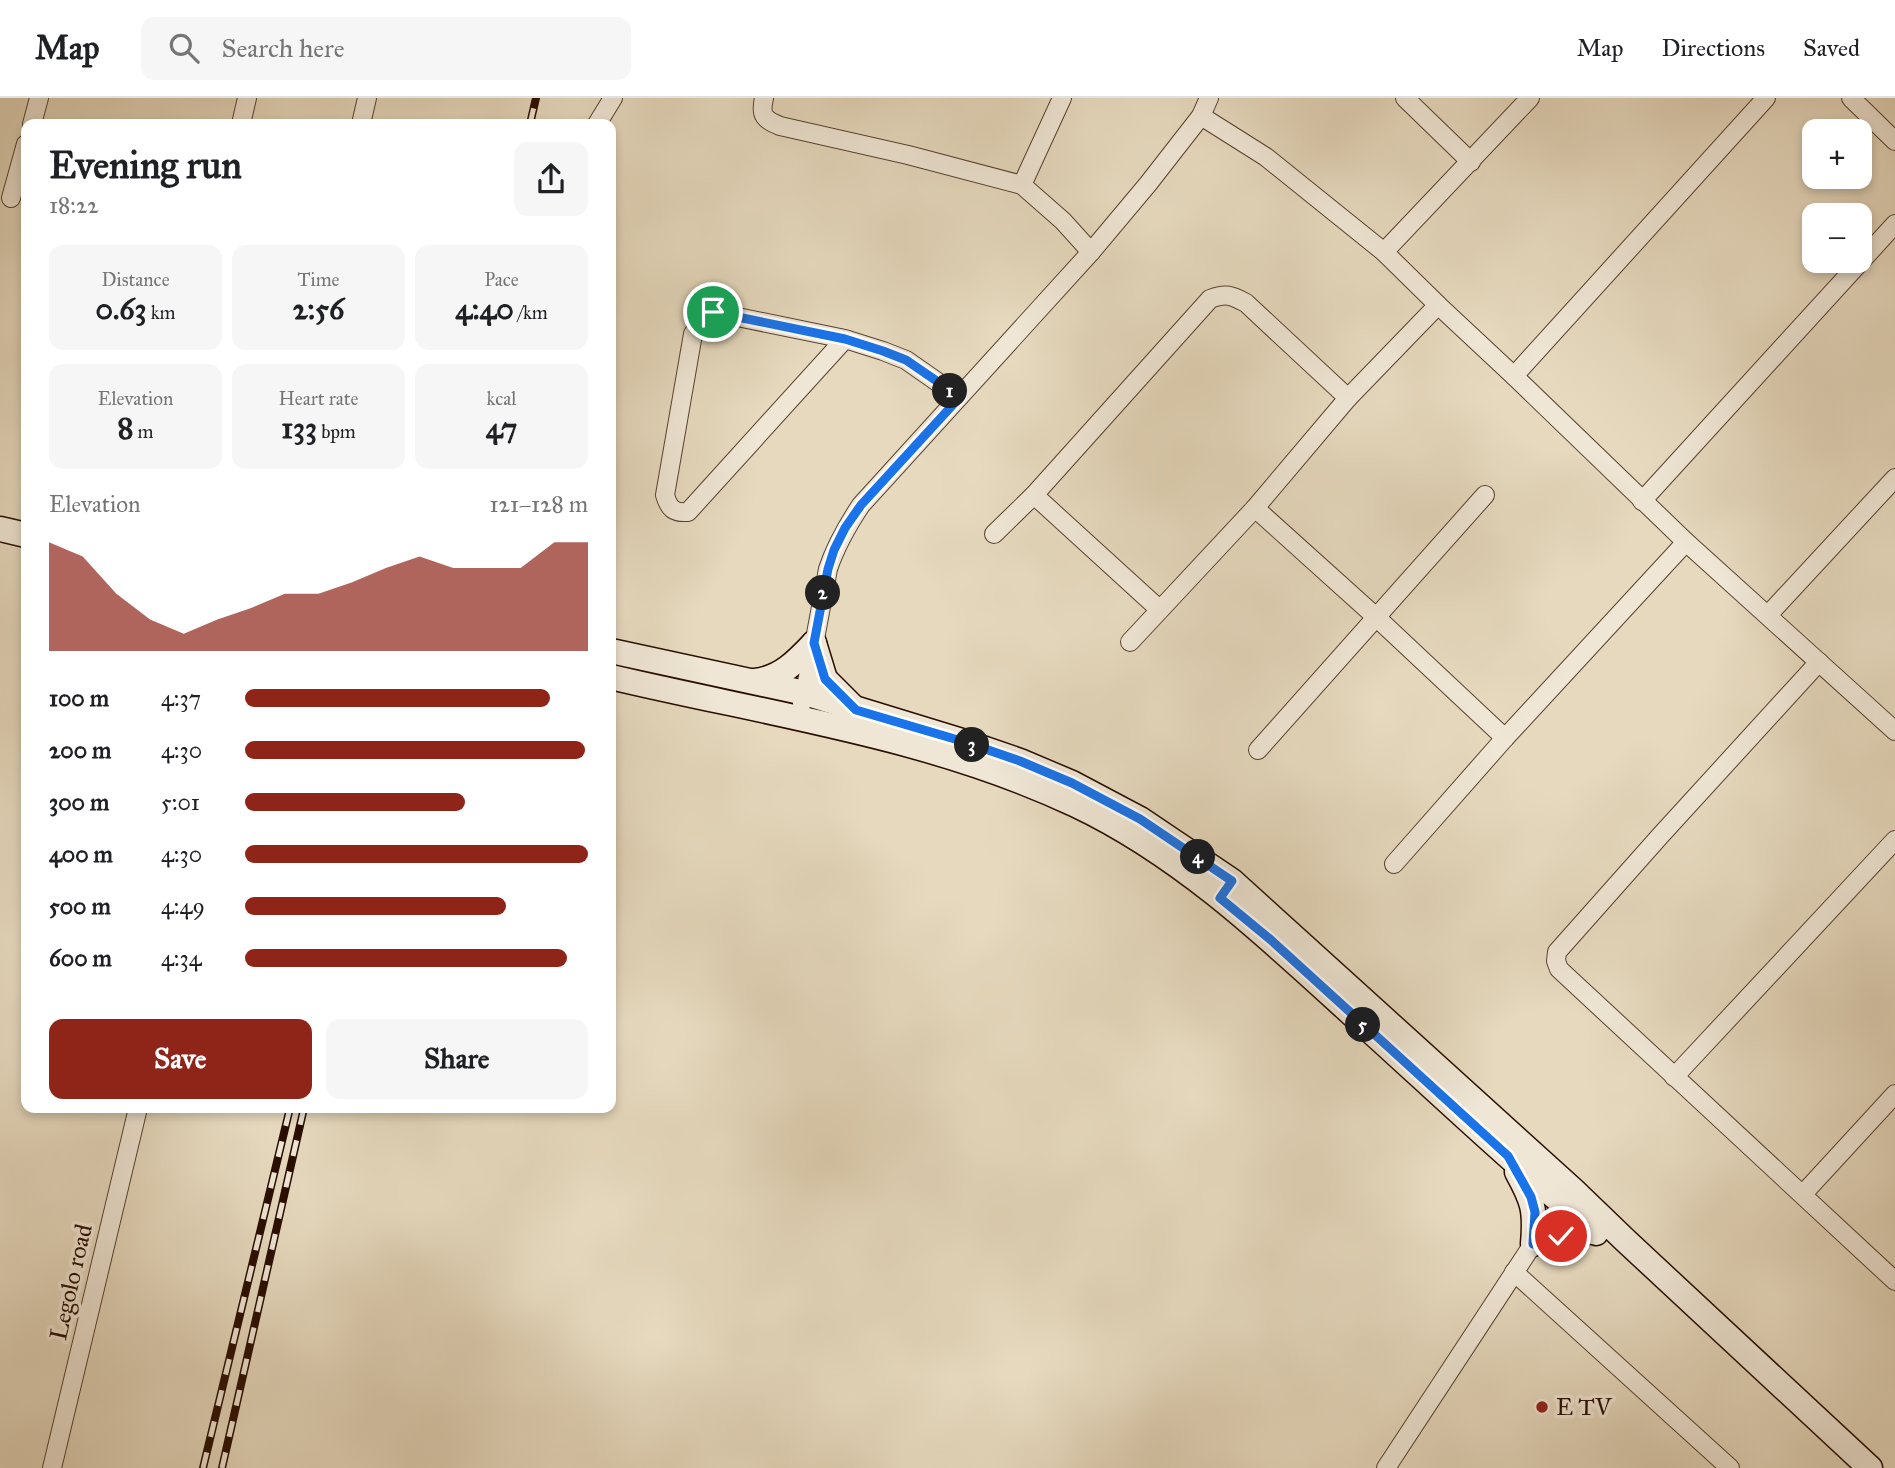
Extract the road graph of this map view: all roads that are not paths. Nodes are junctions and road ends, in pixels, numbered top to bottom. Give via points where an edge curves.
1 (39, 98) edge
2 (247, 98) edge
3 (366, 98) edge
4 (613, 98) edge
5 (764, 98) edge
6 (1062, 98) edge
7 (1209, 98) edge
8 (1405, 98) edge
9 (1530, 98) edge
10 (1766, 98) edge
11 (1852, 98) edge
12 (1201, 116) junction
13 (33, 119) edge
14 (242, 119) edge
15 (362, 119) edge
16 (600, 119) edge
17 (1895, 141) edge
18 (1471, 162) junction
19 (21, 164) edge
20 (1022, 185) junction
21 (12, 199) edge
22 (1895, 224) edge
23 (1091, 252) junction
24 (1384, 252) junction
25 (1438, 305) junction
26 (845, 339) junction
27 (1514, 376) junction
28 (960, 397) junction
29 (1348, 398) junction
30 (1895, 478) edge
31 (1034, 495) junction
32 (1485, 495) dead end
33 (1642, 501) junction
34 (1255, 508) junction
35 (0, 529) edge
36 (21, 534) edge
37 (994, 534) dead end
38 (1686, 542) junction
39 (1159, 609) junction
40 (1768, 615) junction
41 (1376, 617) junction
42 (1130, 642) dead end
43 (814, 643) junction
44 (616, 652) edge
45 (1819, 662) junction
46 (616, 678) edge
47 (753, 682) junction
48 (805, 693) junction
49 (856, 710) junction
50 (797, 717) junction
51 (1895, 731) edge
52 (1505, 738) junction
53 (1258, 750) dead end
54 (1895, 840) edge
55 (1394, 864) dead end
56 (1226, 889) junction
57 (1674, 1077) junction
58 (1895, 1094) edge
59 (137, 1113) edge
60 (1508, 1156) junction
61 (1803, 1195) junction
62 (1568, 1197) junction
63 (1594, 1231) junction
64 (1533, 1244) junction
65 (1514, 1272) junction
66 (1895, 1282) edge
67 (1865, 1467) edge
68 (52, 1468) edge
69 (1387, 1468) edge
70 (1730, 1468) edge

1 - 13 street
2 - 14 street
3 - 15 street
4 - 16 street
5 - 20 street via 763,114 780,126
6 - 20 street
7 - 12 street
8 - 18 street
9 - 18 street
10 - 27 street
11 - 17 street
12 - 23 street
12 - 24 street via 1266,157
18 - 24 street
19 - 21 street
20 - 23 street
22 - 33 street
23 - 28 street
24 - 25 street
25 - 27 street
25 - 29 street
26 - 26 street via 706,314 693,334 665,495 669,507 677,513 688,512
26 - 28 street via 906,360
27 - 33 street
28 - 43 street via 845,528 828,569
29 - 31 street via 1246,303 1220,295 1210,299
29 - 34 street
30 - 40 street
31 - 37 street
31 - 39 street
32 - 41 street
33 - 38 street
34 - 39 street
34 - 41 street
35 - 36 main road
38 - 40 street
38 - 52 street
39 - 42 street
40 - 45 street
41 - 52 street
41 - 53 street
43 - 47 main road via 780,674
43 - 48 street
43 - 49 main road via 825,679
44 - 47 main road
45 - 51 street
45 - 57 street via 1557,952 1559,969
46 - 50 main road
47 - 48 main road
48 - 49 main road
48 - 50 street
49 - 56 main road via 965,742 1072,783 1140,819
50 - 56 main road via 923,748 1002,775 1075,805
52 - 55 street
54 - 57 street
56 - 60 main road via 1271,940
56 - 62 main road
57 - 61 street
58 - 61 street
59 - 68 street, Legolo road
60 - 62 main road
60 - 64 main road via 1531,1197
61 - 66 street
62 - 63 main road
62 - 64 street
62 - 67 main road via 1635,1250
63 - 64 main road
63 - 67 main road
64 - 65 street
65 - 69 street
65 - 70 street

